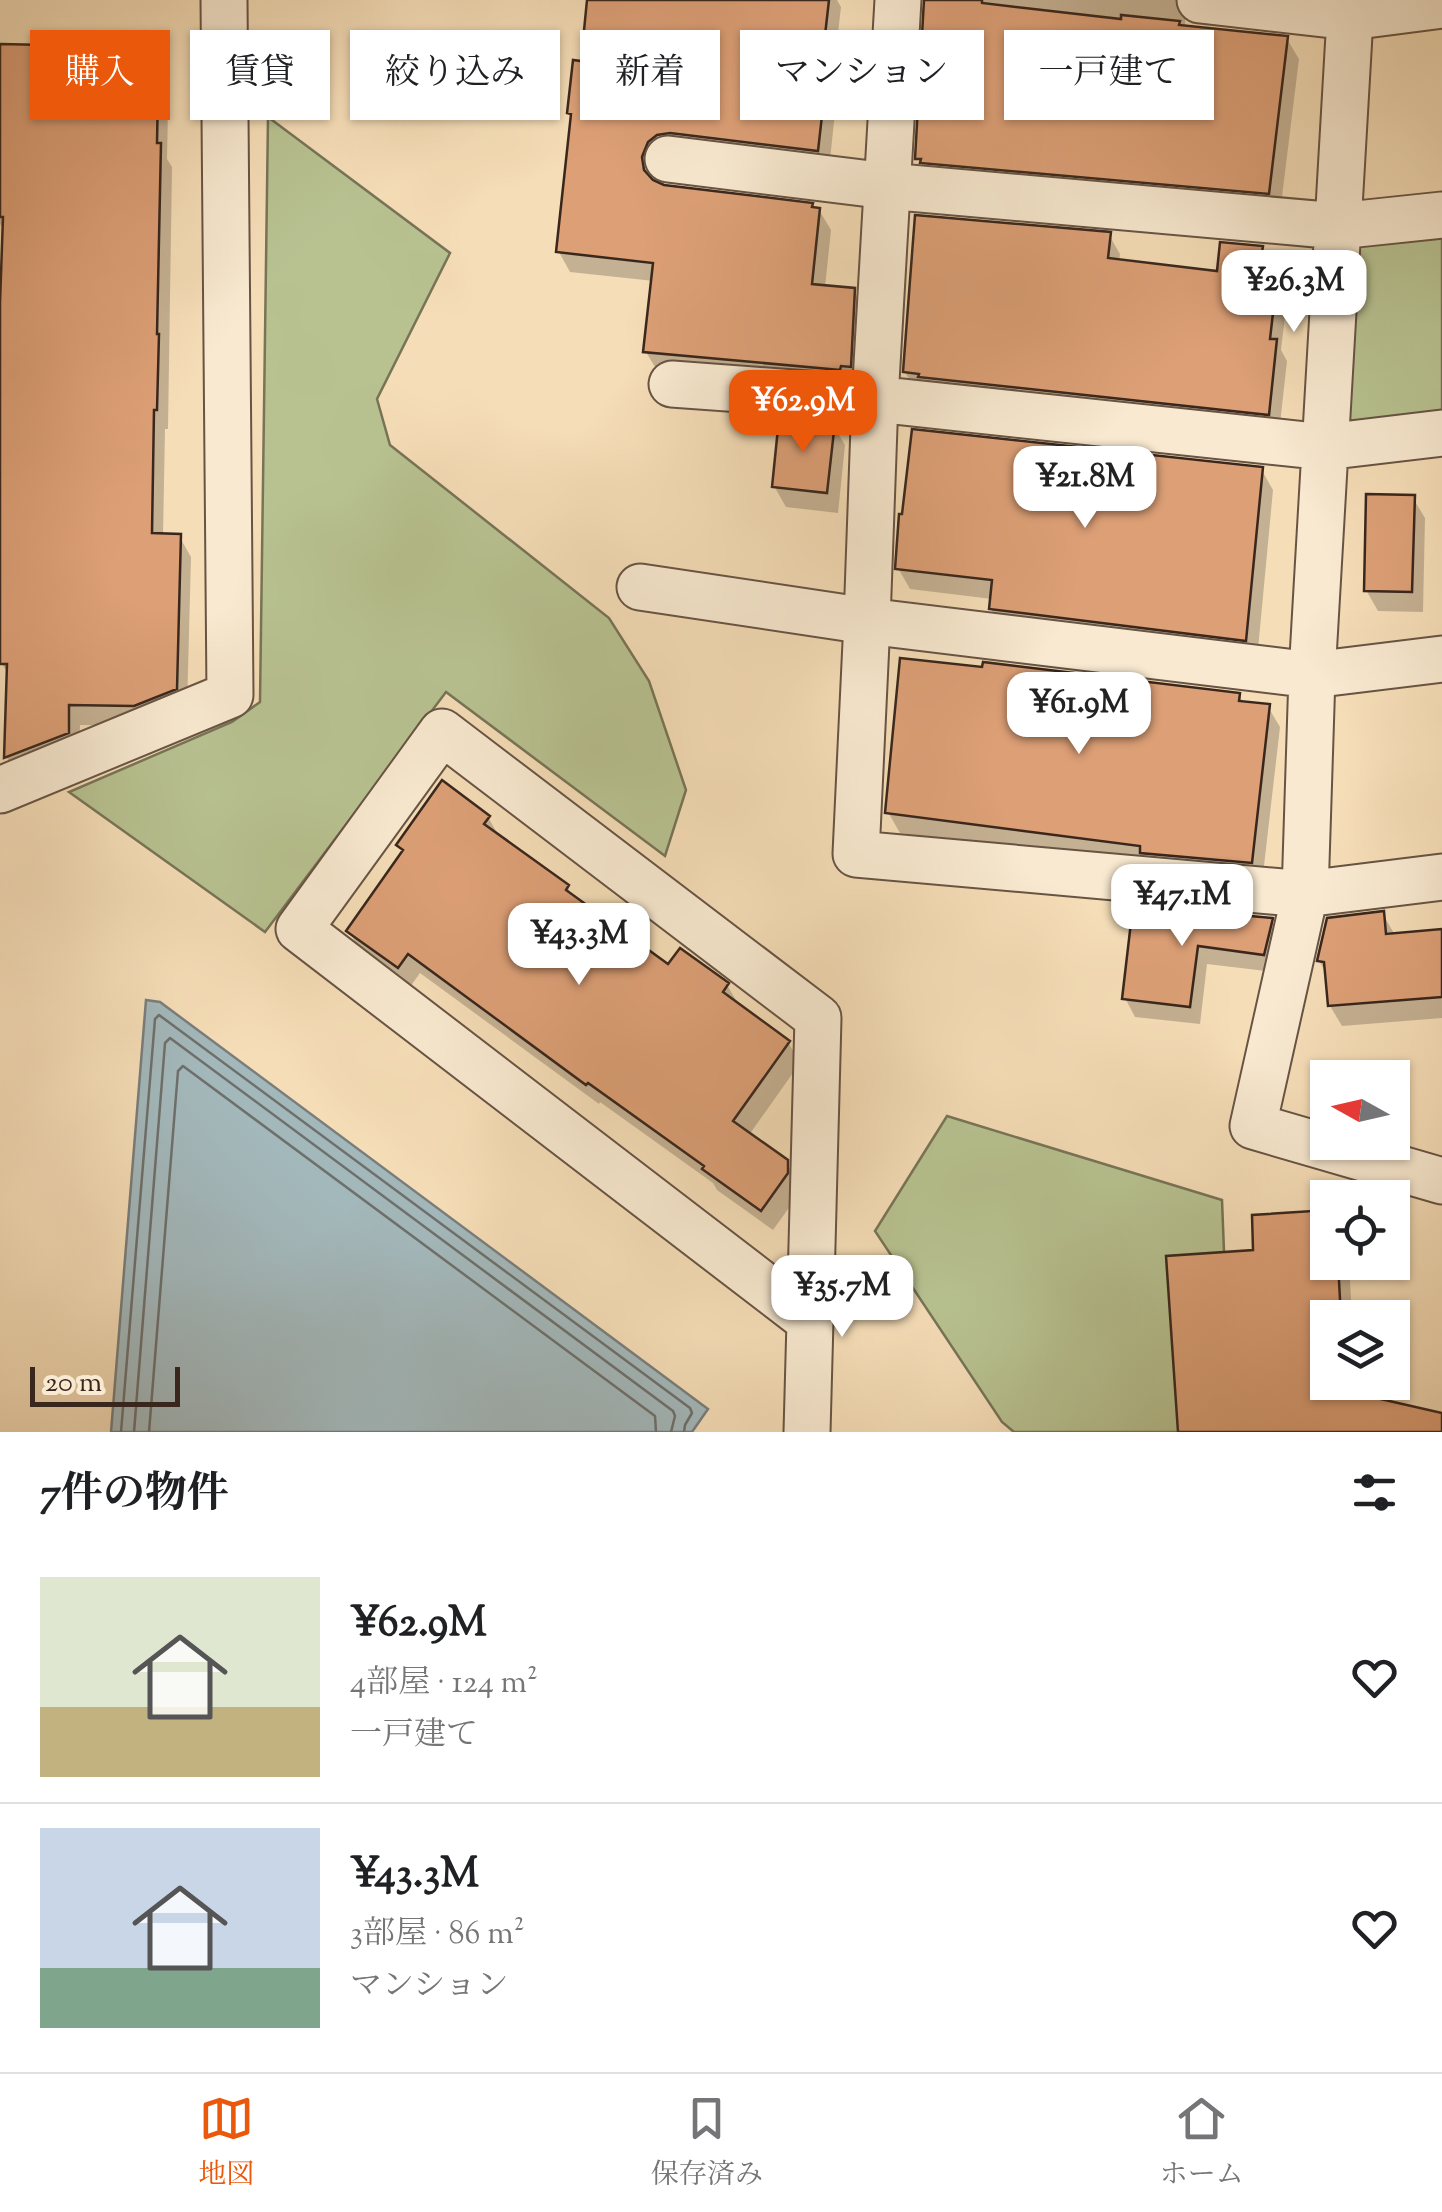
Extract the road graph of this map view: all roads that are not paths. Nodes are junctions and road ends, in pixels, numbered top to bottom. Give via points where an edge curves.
1 (224, 0) edge
2 (898, 0) edge
3 (1200, 0) edge
4 (1442, 5) edge
5 (1350, 8) edge
6 (668, 159) dead end
7 (887, 186) junction
8 (1442, 216) edge
9 (1338, 226) junction
10 (672, 384) dead end
11 (875, 399) junction
12 (1442, 433) edge
13 (1325, 447) junction
14 (640, 588) dead end
15 (867, 621) junction
16 (1442, 659) edge
17 (1312, 674) junction
18 (0, 790) edge
19 (1442, 877) edge
20 (1305, 894) junction
21 (1442, 1180) edge
22 (810, 1321) junction
23 (808, 1432) edge

1 - 18 street via 230,695
2 - 7 street
3 - 5 street
4 - 5 street
5 - 9 street
6 - 7 street
7 - 9 street
7 - 11 street
8 - 9 street
9 - 13 street
10 - 11 street
11 - 13 street
11 - 15 street
12 - 13 street
13 - 17 street
14 - 15 street
15 - 17 street
15 - 20 street via 856,854
16 - 17 street
17 - 20 street
19 - 20 street
20 - 21 street via 1253,1126
22 - 22 street via 818,1018 442,732 298,929
22 - 23 street

